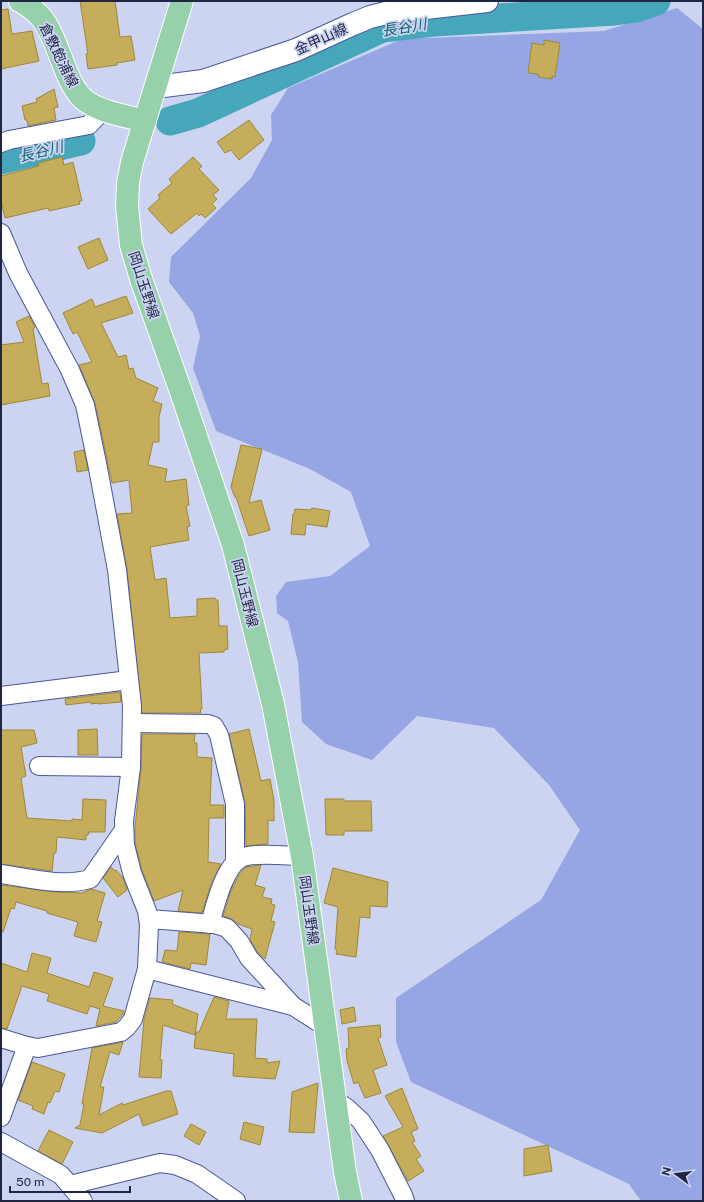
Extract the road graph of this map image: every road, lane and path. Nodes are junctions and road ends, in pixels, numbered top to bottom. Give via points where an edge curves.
1 (20, 1) edge
2 (182, 1) edge
3 (487, 1) edge
4 (390, 7) edge
5 (156, 86) junction
6 (103, 110) junction
7 (145, 121) junction
8 (1, 143) edge
9 (1, 233) edge
10 (129, 680) junction
11 (1, 696) edge
12 (132, 723) junction
13 (39, 766) dead end
14 (131, 767) junction
15 (124, 830) junction
16 (302, 856) junction
17 (235, 863) junction
18 (1, 874) edge
19 (149, 919) junction
20 (210, 924) junction
21 (147, 969) junction
22 (293, 1006) junction
23 (326, 1028) junction
24 (1, 1038) edge
25 (27, 1046) junction
26 (335, 1100) junction
27 (1, 1117) edge
28 (1, 1142) edge
29 (70, 1185) junction
30 (83, 1201) edge
31 (236, 1201) edge
32 (351, 1201) edge
33 (405, 1201) edge

1 - 6 main road, 倉敷飽浦線 via 40,17 46,26 78,93 86,102
2 - 5 main road, 岡山玉野線
3 - 4 main road, 金甲山線
4 - 5 main road, 金甲山線 via 296,50 203,81
5 - 7 main road, 岡山玉野線
6 - 7 main road, 倉敷飽浦線
6 - 8 street via 89,125
7 - 16 main road, 岡山玉野線 via 128,183 127,206 131,245 233,545 273,704
9 - 10 street via 18,273 70,370 85,405 117,570
10 - 11 street
10 - 12 street
12 - 14 street
12 - 17 street via 214,726 220,735 235,804
13 - 14 street
14 - 15 street
15 - 18 street via 90,879 79,882 54,881
15 - 19 street via 132,873
16 - 17 street via 260,855 241,858
16 - 23 main road, 岡山玉野線
17 - 20 street via 220,889
19 - 20 street
19 - 21 street
20 - 22 street via 228,928 249,958
21 - 22 street
21 - 25 street via 133,1019 121,1032 38,1048
22 - 23 street
23 - 26 main road, 岡山玉野線
24 - 25 street
25 - 27 street
26 - 32 main road, 岡山玉野線
26 - 33 street via 361,1120 380,1150
28 - 29 street via 61,1174
29 - 30 street
29 - 31 street via 160,1163 175,1165 197,1174

